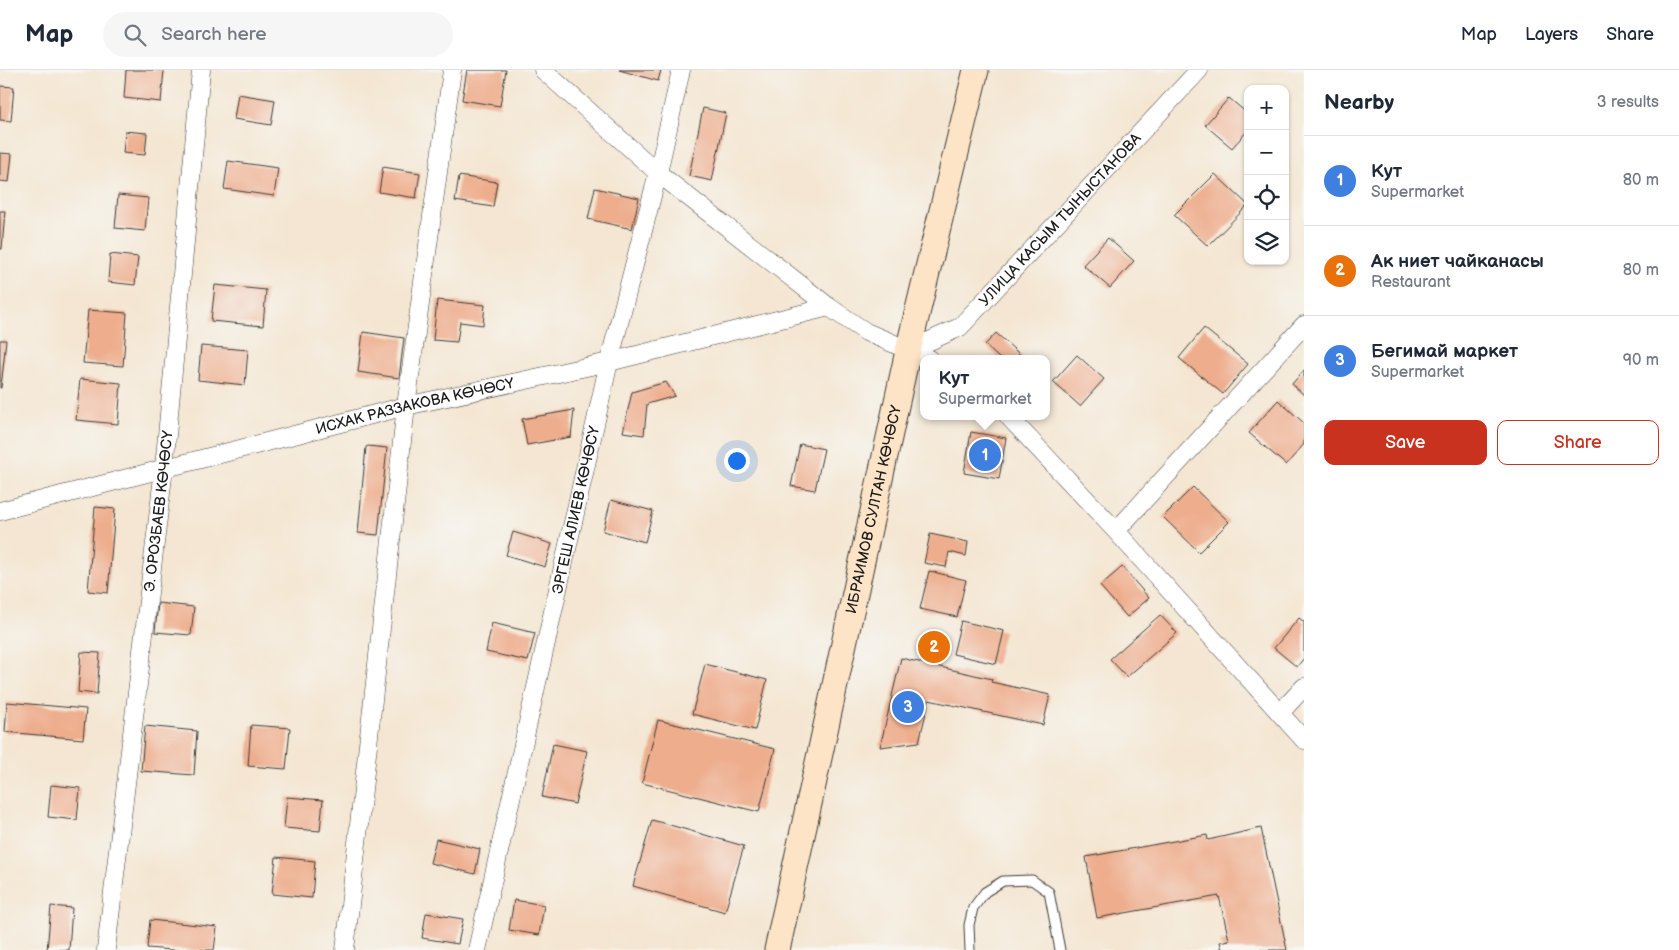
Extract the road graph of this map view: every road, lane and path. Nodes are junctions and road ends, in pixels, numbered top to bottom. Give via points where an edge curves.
1 (201, 70) edge
2 (452, 70) edge
3 (544, 70) edge
4 (681, 70) edge
5 (976, 70) edge
6 (1199, 70) edge
7 (658, 173) junction
8 (829, 307) junction
9 (1304, 326) edge
10 (919, 355) edge
11 (609, 362) junction
12 (406, 406) junction
13 (1012, 420) edge
14 (164, 468) junction
15 (0, 511) edge
16 (1116, 531) junction
17 (1304, 687) edge
18 (1280, 713) junction
19 (1304, 740) edge
20 (106, 950) edge
21 (345, 950) edge
22 (477, 950) edge
23 (777, 950) edge
24 (970, 950) edge
25 (1060, 950) edge

1 - 14 street, Э. ОРОЗБАЕВ КӨЧӨСҮ
2 - 12 street
3 - 7 street
4 - 7 street, ЭРГЕШ АЛИЕВ КӨЧӨСҮ
5 - 10 main road, ИБРАИМОВ СУЛТАН КӨЧӨСҮ
6 - 10 street, УЛИЦА КАСЫМ ТЫНЫСТАНОВА via 960,327
7 - 8 street
7 - 11 street, ЭРГЕШ АЛИЕВ КӨЧӨСҮ
8 - 10 street via 866,332
8 - 11 street, ИСХАК РАЗЗАКОВА КӨЧӨСҮ
9 - 16 street
10 - 23 main road, ИБРАИМОВ СУЛТАН КӨЧӨСҮ
11 - 12 street, ИСХАК РАЗЗАКОВА КӨЧӨСҮ
11 - 22 street, ЭРГЕШ АЛИЕВ КӨЧӨСҮ
12 - 14 street, ИСХАК РАЗЗАКОВА КӨЧӨСҮ
12 - 21 street
13 - 16 street
14 - 15 street, ИСХАК РАЗЗАКОВА КӨЧӨСҮ
14 - 20 street, Э. ОРОЗБАЕВ КӨЧӨСҮ
16 - 18 street
17 - 18 street
18 - 19 street
24 - 25 lane via 969,925 973,908 985,892 1002,881 1032,880 1049,892

